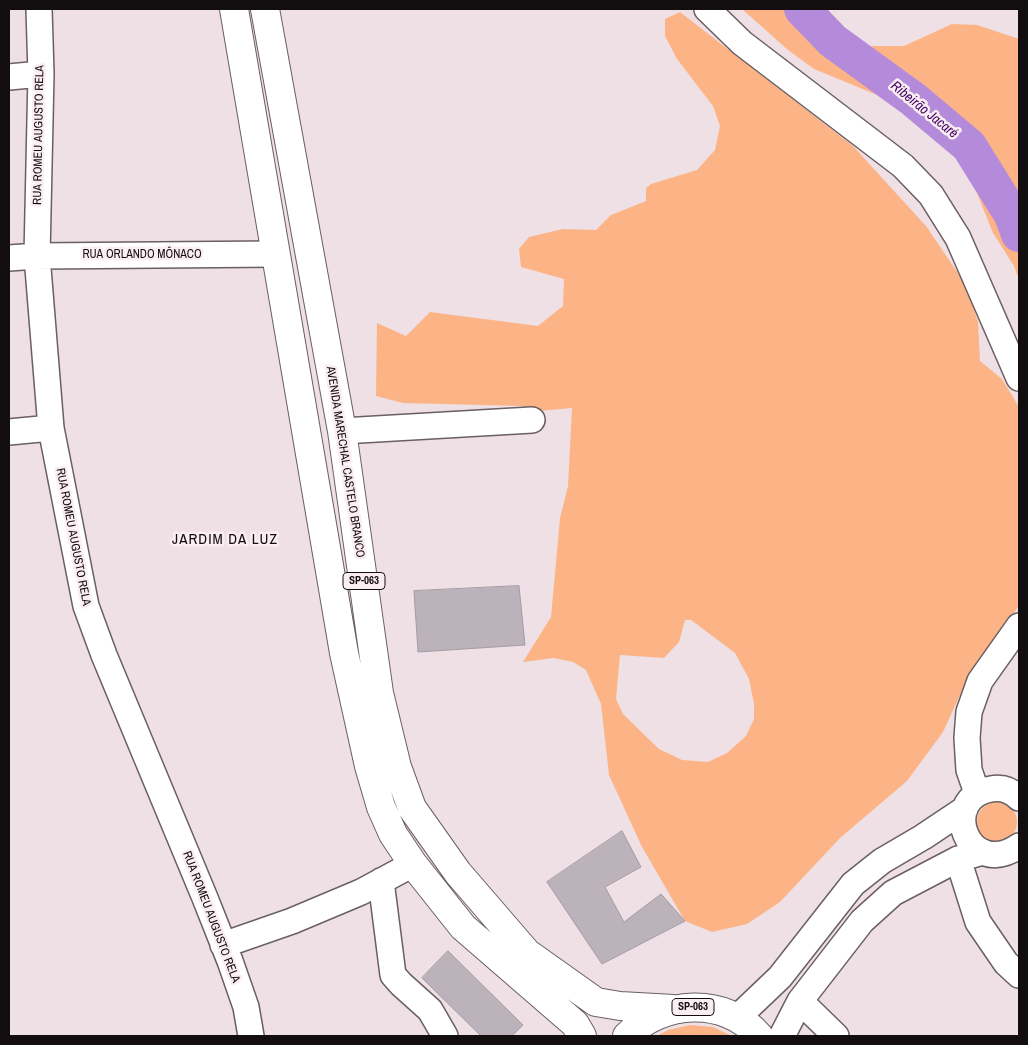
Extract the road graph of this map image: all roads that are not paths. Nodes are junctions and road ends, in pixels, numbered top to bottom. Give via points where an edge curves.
1 (39, 9) edge
2 (234, 9) edge
3 (265, 9) edge
4 (707, 9) edge
5 (41, 74) junction
6 (9, 77) edge
7 (276, 254) junction
8 (36, 256) junction
9 (9, 258) edge
10 (1019, 378) edge
11 (532, 420) dead end
12 (51, 428) junction
13 (342, 431) junction
14 (9, 432) edge
15 (1019, 626) edge
16 (1019, 798) edge
17 (971, 801) junction
18 (1017, 851) edge
19 (982, 852) junction
20 (958, 859) junction
21 (413, 864) junction
22 (382, 881) junction
23 (223, 945) junction
24 (1019, 975) edge
25 (800, 1001) junction
26 (673, 1009) junction
27 (737, 1018) junction
28 (251, 1036) edge
29 (445, 1036) edge
30 (582, 1036) edge
31 (627, 1036) edge
32 (760, 1036) edge
33 (782, 1036) edge
34 (836, 1036) edge

1 - 5 street, RUA ROMEU AUGUSTO RELA
2 - 7 main road, SP-063
3 - 13 main road, AVENIDA MARECHAL CASTELO BRANCO / SP-063
4 - 10 street via 742,43 903,166 931,195 958,238
5 - 6 street
5 - 8 street, RUA ROMEU AUGUSTO RELA
7 - 8 street, RUA ORLANDO MÔNACO
7 - 21 main road, SP-063 via 344,653 364,747 381,807 393,834
8 - 9 street, RUA ORLANDO MÔNACO
8 - 12 street, RUA ROMEU AUGUSTO RELA
11 - 13 street
12 - 14 street
12 - 23 street, RUA ROMEU AUGUSTO RELA via 86,606
13 - 26 main road, AVENIDA MARECHAL CASTELO BRANCO / SP-063 via 380,693 397,767 412,808 458,873 527,953 596,1002
15 - 17 street via 980,681 969,712 967,738
16 - 17 street via 1006,789 996,788
17 - 19 street via 963,824 967,839
17 - 27 street via 923,838 882,861 853,884 780,977
18 - 19 street via 992,855
19 - 20 street
20 - 24 street via 978,922 1006,963
20 - 25 street via 893,892 874,909
21 - 22 street
21 - 30 main road, SP-063 via 462,927 575,1024
22 - 23 street via 300,917
22 - 29 street via 394,975 430,1010
23 - 28 street, RUA ROMEU AUGUSTO RELA via 246,1007
25 - 33 street
25 - 34 street
26 - 27 main road, SP-063 via 716,1010
26 - 31 main road, SP-063 via 654,1016
27 - 32 main road, SP-063

